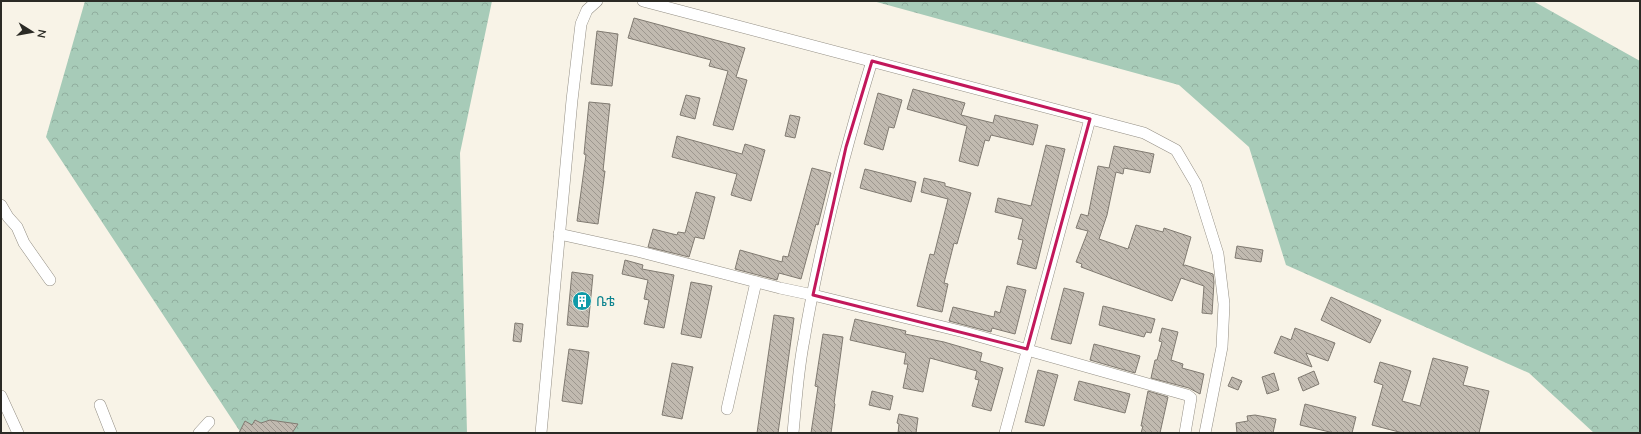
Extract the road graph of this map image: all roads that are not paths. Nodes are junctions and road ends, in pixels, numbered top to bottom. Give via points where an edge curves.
1 (597, 1) edge
2 (643, 1) edge
3 (872, 61) junction
4 (1090, 119) junction
5 (1, 205) edge
6 (559, 234) junction
7 (50, 280) dead end
8 (756, 282) junction
9 (813, 295) junction
10 (1027, 349) junction
11 (1, 396) edge
12 (100, 405) dead end
13 (727, 410) dead end
14 (209, 422) dead end
15 (18, 433) edge
16 (111, 433) edge
17 (199, 433) edge
18 (541, 433) edge
19 (793, 433) edge
20 (1005, 433) edge
21 (1185, 433) edge
22 (1205, 433) edge

1 - 6 street via 587,10 581,24
2 - 3 street
3 - 4 street
3 - 9 street via 844,155
4 - 10 street
4 - 22 street via 1144,133 1176,150 1196,184 1218,254 1224,304 1222,347
5 - 7 street
6 - 8 street
6 - 18 street
8 - 9 street
8 - 13 street
9 - 10 street
9 - 19 street via 803,341
10 - 20 street
10 - 21 street via 1187,395 1191,398
11 - 15 street
12 - 16 street
14 - 17 street

